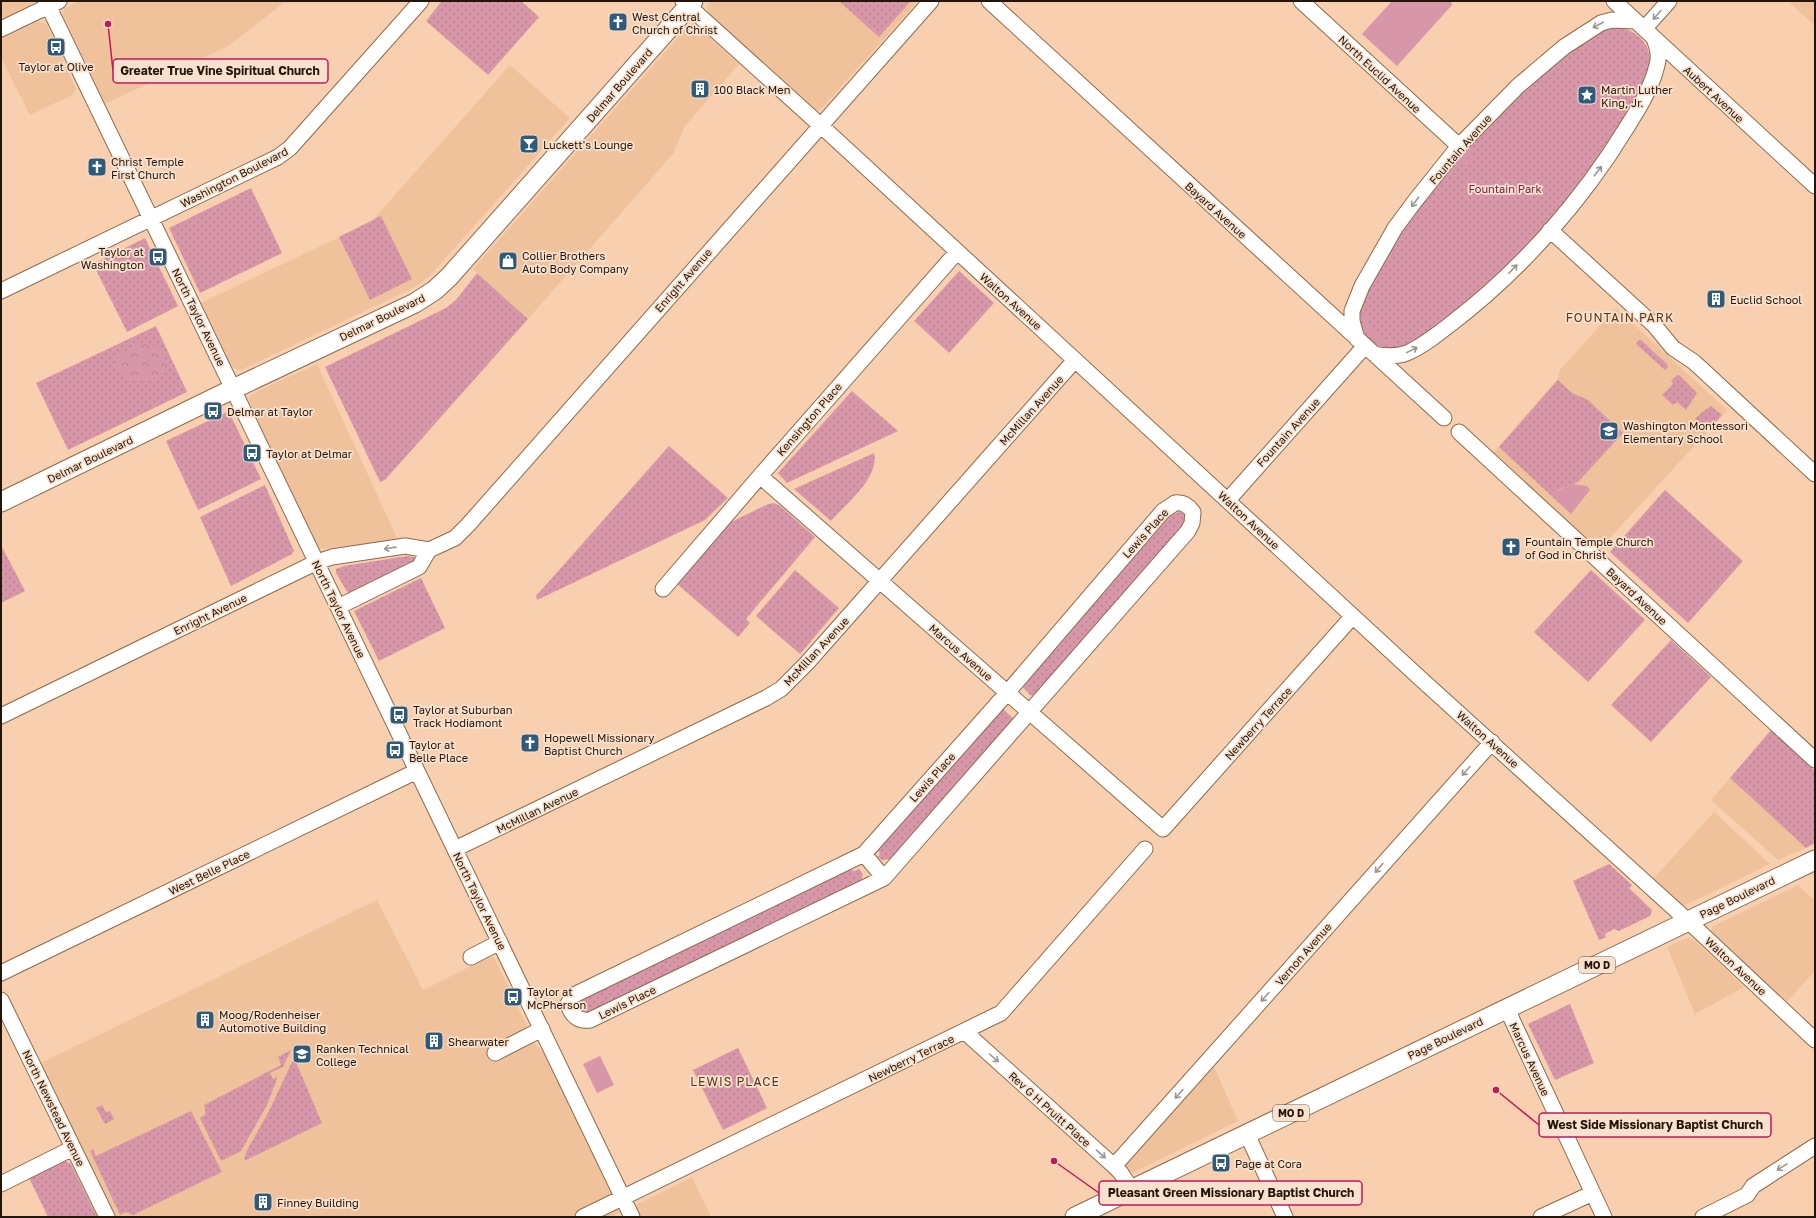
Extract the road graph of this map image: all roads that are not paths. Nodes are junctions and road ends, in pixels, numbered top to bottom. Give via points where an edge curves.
1 (421, 1) edge
2 (930, 1) edge
3 (989, 1) edge
4 (1301, 1) edge
5 (1614, 1) edge
6 (1669, 1) edge
7 (51, 3) edge
8 (688, 3) edge
9 (1, 29) edge
10 (1645, 29) junction
11 (820, 125) junction
12 (1459, 146) junction
13 (1815, 186) edge
14 (151, 219) junction
15 (1550, 230) junction
16 (957, 252) junction
17 (1, 291) edge
18 (1365, 346) junction
19 (1075, 360) junction
20 (233, 389) junction
21 (1444, 418) dead end
22 (1459, 432) dead end
23 (1815, 474) edge
24 (760, 476) junction
25 (1228, 500) junction
26 (1, 502) edge
27 (429, 550) junction
28 (317, 562) junction
29 (880, 580) junction
30 (663, 588) dead end
31 (338, 607) junction
32 (1353, 616) junction
33 (1007, 693) junction
34 (1029, 712) junction
35 (1, 716) edge
36 (1492, 742) junction
37 (1815, 760) edge
38 (418, 771) junction
39 (1163, 829) joint
40 (455, 849) junction
41 (1145, 849) dead end
42 (864, 854) junction
43 (1815, 860) edge
44 (884, 878) junction
45 (1688, 921) junction
46 (500, 942) junction
47 (471, 957) dead end
48 (1, 973) edge
49 (1, 1000) edge
50 (1507, 1009) junction
51 (542, 1029) junction
52 (965, 1032) junction
53 (1815, 1040) edge
54 (495, 1052) dead end
55 (1247, 1134) junction
56 (1815, 1146) edge
57 (73, 1148) junction
58 (1114, 1166) junction
59 (1, 1184) edge
60 (1132, 1190) junction
61 (1593, 1193) junction
62 (623, 1197) junction
63 (107, 1217) edge
64 (583, 1217) edge
65 (632, 1217) edge
66 (1075, 1217) edge
67 (1285, 1217) edge
68 (1541, 1217) edge
69 (1604, 1217) edge
70 (1703, 1217) edge

1 - 14 street, Washington Boulevard via 290,148 278,157
2 - 11 street, Enright Avenue
3 - 18 street, Bayard Avenue
4 - 12 street, North Euclid Avenue
5 - 10 street, Aubert Avenue
6 -> 10 street
7 - 9 street
7 - 14 street, North Taylor Avenue
8 - 11 street, Walton Avenue
8 - 20 main road, Delmar Boulevard via 435,290 415,303
10 -> 12 street, Fountain Avenue via 1612,20 1601,23 1564,47 1518,86
10 - 13 street, Aubert Avenue
15 -> 10 street via 1602,166 1639,107 1659,57
11 - 16 street, Walton Avenue
11 - 27 street, Enright Avenue via 468,525 455,538
12 -> 18 street, Fountain Avenue via 1395,228 1362,286 1352,311 1352,322
14 - 17 street, Washington Boulevard
14 - 20 street, North Taylor Avenue
18 -> 15 street via 1392,356 1417,348 1483,298
15 - 23 street via 1654,325 1673,348 1694,362
16 - 19 street, Walton Avenue
16 - 24 street, Kensington Place
18 - 21 street, Bayard Avenue
18 - 25 street, Fountain Avenue
19 - 25 street, Walton Avenue
19 - 29 street, McMillan Avenue
20 - 26 main road, Delmar Boulevard
20 - 28 street, North Taylor Avenue
22 - 37 street, Bayard Avenue
24 - 29 street, Marcus Avenue
24 - 30 street, Kensington Place
25 - 32 street, Walton Avenue
27 -> 28 street, Enright Avenue via 405,546 332,557
27 - 31 street via 418,567
28 - 31 street, North Taylor Avenue
28 - 35 street, Enright Avenue
29 - 33 street, Marcus Avenue
29 - 40 street, McMillan Avenue via 793,679 781,689
31 - 38 street, North Taylor Avenue
32 - 36 street, Walton Avenue
32 - 39 street, Newberry Terrace
33 - 34 street, Marcus Avenue
33 - 34 street, Lewis Place via 1163,511 1175,503 1190,508 1194,518 1188,531
33 - 42 street, Lewis Place
34 - 39 street, Marcus Avenue
34 - 44 street, Lewis Place
36 - 45 street, Walton Avenue
36 -> 58 street, Vernon Avenue
38 - 40 street, North Taylor Avenue
38 - 48 street, West Belle Place
40 - 46 street, North Taylor Avenue
41 - 52 street, Newberry Terrace via 1001,1013
42 - 44 street
42 - 44 street, Lewis Place via 572,996 568,1004 571,1012 578,1019 590,1020
43 - 45 main road, Page Boulevard / MO D
45 - 50 main road, Page Boulevard / MO D
45 - 53 street, Walton Avenue
46 - 47 street
46 - 51 street, North Taylor Avenue
49 - 57 street, North Newstead Avenue
50 - 55 main road, Page Boulevard / MO D
50 - 61 street, Marcus Avenue
51 - 54 street
51 - 62 street, North Taylor Avenue
52 -> 58 street, Rev G H Pruitt Place
52 - 62 street, Newberry Terrace
55 - 60 main road, Page Boulevard / MO D
55 - 67 street
56 -> 70 street via 1753,1186 1747,1195
57 - 59 street
57 - 63 street, North Newstead Avenue
58 - 60 street, Rev G H Pruitt Place
60 - 66 main road, Page Boulevard / MO D
61 - 68 street
61 - 69 street, Marcus Avenue
62 - 64 street, Newberry Terrace
62 - 65 street, North Taylor Avenue

